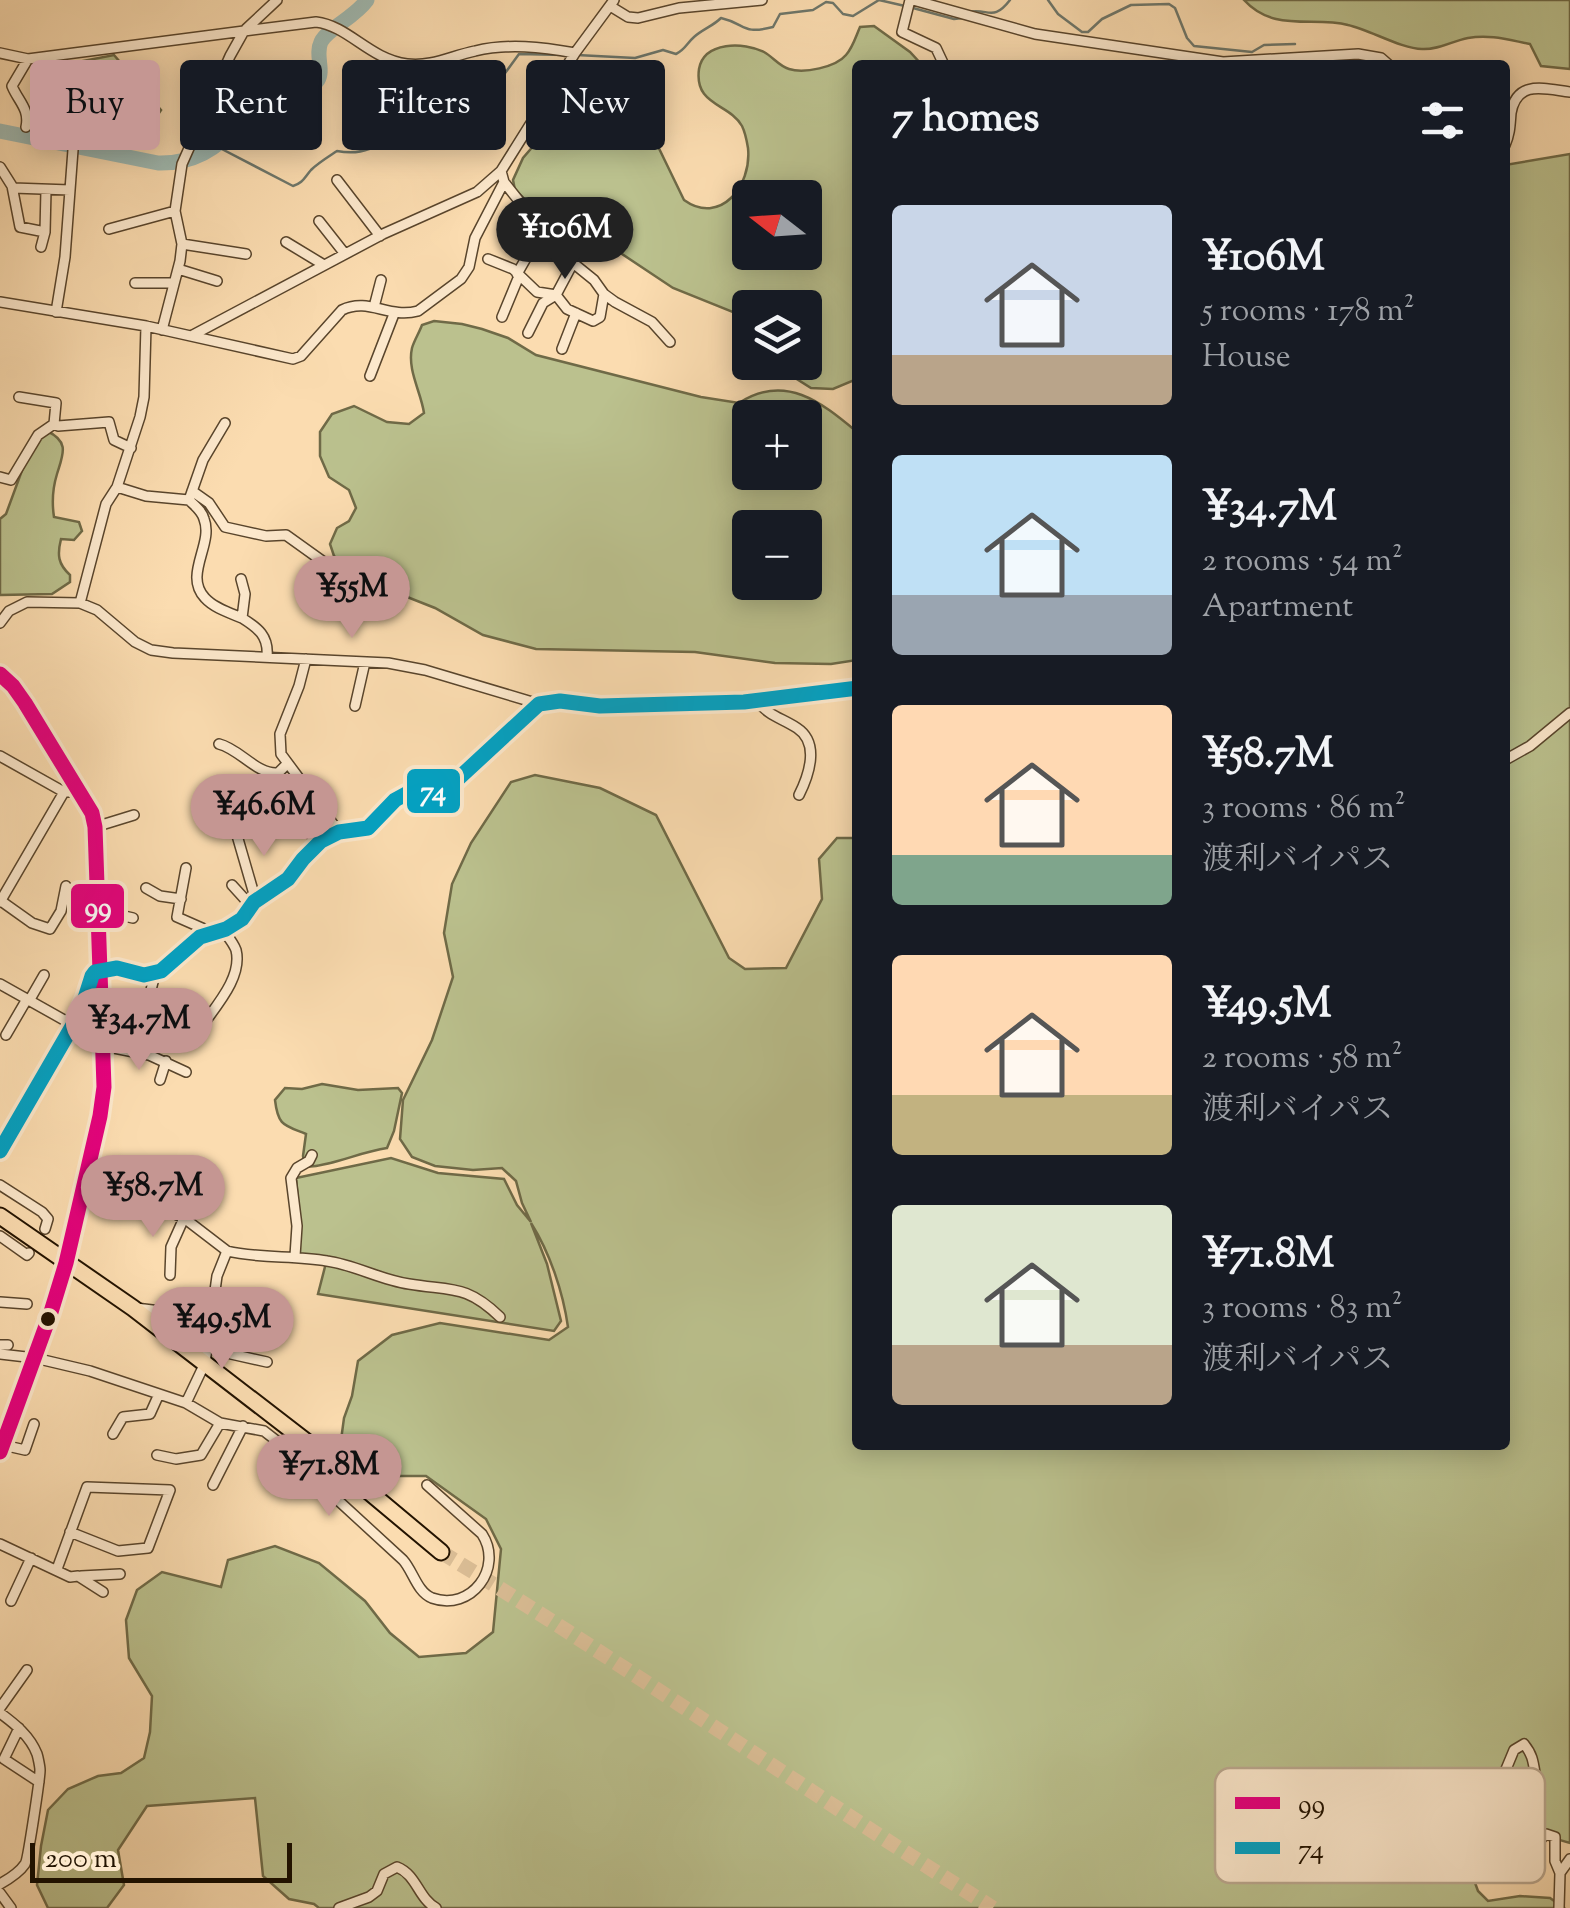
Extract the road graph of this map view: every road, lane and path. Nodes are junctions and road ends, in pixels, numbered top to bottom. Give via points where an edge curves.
1 (277, 0) edge
2 (762, 0) edge
3 (912, 0) edge
4 (612, 3) edge
5 (710, 5) junction
6 (712, 20) dead end
7 (244, 30) junction
8 (0, 52) edge
9 (575, 53) junction
10 (48, 56) junction
11 (28, 59) junction
12 (942, 60) edge
13 (1210, 60) edge
14 (1257, 60) edge
15 (1383, 60) edge
16 (1570, 92) edge
17 (26, 127) dead end
18 (1510, 133) edge
19 (0, 168) edge
20 (501, 171) junction
21 (337, 180) dead end
22 (504, 182) junction
23 (13, 188) junction
24 (46, 190) junction
25 (70, 190) junction
26 (175, 211) junction
27 (319, 221) dead end
28 (544, 225) junction
29 (108, 230) dead end
30 (44, 232) junction
31 (380, 236) junction
32 (286, 242) dead end
33 (182, 244) junction
34 (41, 247) dead end
35 (246, 254) dead end
36 (345, 254) junction
37 (488, 258) dead end
38 (574, 264) junction
39 (324, 265) junction
40 (178, 269) junction
41 (518, 275) junction
42 (382, 280) dead end
43 (217, 281) dead end
44 (135, 283) dead end
45 (174, 283) junction
46 (556, 294) junction
47 (604, 294) junction
48 (0, 302) edge
49 (374, 307) junction
50 (56, 312) junction
51 (576, 313) junction
52 (394, 314) junction
53 (502, 317) dead end
54 (146, 326) junction
55 (162, 330) junction
56 (528, 333) dead end
57 (191, 336) junction
58 (670, 342) dead end
59 (562, 349) dead end
60 (370, 376) dead end
61 (19, 397) dead end
62 (225, 423) dead end
63 (54, 424) junction
64 (130, 448) junction
65 (0, 477) edge
66 (117, 486) junction
67 (190, 495) junction
68 (346, 578) dead end
69 (241, 579) dead end
70 (80, 603) junction
71 (242, 618) junction
72 (0, 623) edge
73 (266, 657) junction
74 (306, 659) junction
75 (366, 662) junction
76 (0, 674) edge
77 (852, 689) edge
78 (756, 700) junction
79 (539, 704) junction
80 (354, 706) dead end
81 (1570, 713) edge
82 (219, 744) dead end
83 (0, 756) edge
84 (1510, 757) edge
85 (286, 764) junction
86 (64, 792) junction
87 (80, 792) junction
88 (798, 795) dead end
89 (134, 815) dead end
90 (234, 825) dead end
91 (292, 825) dead end
92 (95, 827) junction
93 (339, 832) junction
94 (323, 840) junction
95 (186, 868) dead end
96 (232, 885) dead end
97 (66, 886) dead end
98 (146, 888) dead end
99 (182, 899) junction
100 (0, 902) edge
101 (254, 904) junction
102 (98, 910) junction
103 (133, 918) dead end
104 (223, 930) junction
105 (210, 934) junction
106 (100, 970) junction
107 (155, 974) junction
108 (44, 975) dead end
109 (1, 988) edge
110 (28, 1000) junction
111 (144, 1018) dead end
112 (73, 1025) junction
113 (200, 1029) dead end
114 (6, 1035) dead end
115 (104, 1046) junction
116 (166, 1062) junction
117 (186, 1072) dead end
118 (160, 1080) dead end
119 (0, 1151) edge
120 (312, 1154) dead end
121 (84, 1182) junction
122 (0, 1186) edge
123 (0, 1216) edge
124 (184, 1218) junction
125 (45, 1229) dead end
126 (0, 1236) edge
127 (227, 1251) junction
128 (29, 1253) dead end
129 (295, 1256) junction
130 (66, 1262) junction
131 (170, 1275) dead end
132 (0, 1302) edge
133 (28, 1304) dead end
134 (134, 1308) junction
135 (500, 1317) dead end
136 (213, 1324) junction
137 (244, 1330) dead end
138 (0, 1354) edge
139 (35, 1358) junction
140 (268, 1362) dead end
141 (205, 1363) junction
142 (159, 1394) junction
143 (186, 1403) junction
144 (220, 1423) junction
145 (34, 1424) dead end
146 (242, 1426) junction
147 (113, 1434) dead end
148 (1, 1448) edge
149 (157, 1455) dead end
150 (428, 1484) dead end
151 (213, 1486) dead end
152 (70, 1532) junction
153 (0, 1544) edge
154 (440, 1552) tunnel mouth
155 (31, 1558) junction
156 (56, 1569) junction
157 (120, 1574) dead end
158 (78, 1576) junction
159 (103, 1592) dead end
160 (11, 1601) dead end
161 (28, 1670) dead end
162 (0, 1710) edge
163 (19, 1728) junction
164 (1506, 1768) edge
165 (1534, 1768) edge
166 (39, 1782) junction
167 (1545, 1835) edge
168 (1570, 1859) edge
169 (1560, 1873) junction
170 (0, 1884) edge
171 (0, 1893) edge
172 (10, 1908) edge
173 (338, 1908) edge
174 (436, 1908) edge
175 (1559, 1908) edge

1 - 7 street
2 - 5 street
3 - 12 street via 902,32 936,48
3 - 13 street via 1035,34
4 - 5 street via 638,18
4 - 9 street
5 - 6 street
7 - 9 street via 326,24 406,64 523,46
7 - 10 street
7 - 26 street via 182,164
8 - 11 street
9 - 20 street
10 - 11 street
10 - 25 street via 74,110
11 - 17 street via 12,86 24,105
14 - 15 street via 1358,54
16 - 18 street via 1524,90 1512,107
19 - 23 street
20 - 22 street
20 - 31 street via 477,192
21 - 31 street
22 - 28 street
22 - 52 street via 461,278 418,311
23 - 24 street
23 - 30 street via 20,228
24 - 25 street
24 - 30 street
25 - 50 street
26 - 29 street
26 - 33 street
27 - 36 street
28 - 38 street
28 - 41 street
30 - 34 street
31 - 36 street
32 - 39 street
33 - 35 street
33 - 40 street
36 - 39 street
37 - 41 street
38 - 46 street
38 - 47 street
39 - 57 street
40 - 43 street
40 - 45 street
41 - 46 street via 538,292
41 - 53 street
42 - 49 street
44 - 45 street
45 - 55 street
46 - 51 street
46 - 56 street via 543,303
47 - 51 street via 593,321
47 - 58 street via 652,322
48 - 50 street
49 - 52 street
49 - 57 street via 342,310 293,359
50 - 54 street
51 - 59 street
52 - 60 street
54 - 55 street
54 - 64 street via 144,397
55 - 57 street
61 - 63 street via 56,403
62 - 67 street
63 - 64 street via 109,422 114,440
63 - 65 street via 38,434 11,480
64 - 66 street
66 - 67 street via 146,496
66 - 70 street via 106,504
67 - 68 street via 209,503 225,527 286,536
67 - 71 street via 207,531 197,570 200,590
69 - 71 street
70 - 72 street via 27,602
70 - 73 street via 151,650
71 - 73 street via 264,636
73 - 74 street
74 - 75 street
74 - 85 street via 280,734
75 - 79 street via 408,666
75 - 80 street
76 - 87 street via 26,702
77 - 78 street
78 - 79 street
78 - 88 street via 808,738 810,760
79 - 93 street via 447,789 406,794 368,828
81 - 84 street
82 - 85 street via 269,774
83 - 86 street
85 - 93 street
86 - 87 street
86 - 100 street
87 - 92 street
89 - 92 street
90 - 101 street
91 - 94 street
92 - 102 street
93 - 94 street
94 - 101 street
95 - 99 street
96 - 101 street
97 - 100 street via 50,929
98 - 99 street
99 - 105 street via 178,917
101 - 104 street
102 - 103 street
102 - 106 street
104 - 105 street
104 - 113 street via 237,961
105 - 107 street
106 - 107 street
106 - 112 street
106 - 115 street
107 - 111 street
108 - 110 street
109 - 110 street
110 - 112 street
110 - 114 street
112 - 119 street
115 - 116 street
115 - 121 street via 100,1116
116 - 117 street
116 - 118 street
120 - 129 street via 291,1178
121 - 124 street
121 - 130 street
122 - 125 street via 42,1212
123 - 130 highway
124 - 127 street
124 - 131 street via 171,1247
126 - 128 street
127 - 129 street
127 - 136 street via 217,1276
129 - 135 street via 406,1284 465,1291
130 - 134 highway
130 - 139 street
132 - 133 street
134 - 136 street
134 - 141 highway
136 - 137 street
136 - 140 street via 231,1354
136 - 141 street
138 - 139 street
139 - 142 street
139 - 148 street
141 - 143 street
141 - 154 highway
142 - 143 street
142 - 147 street via 150,1414 122,1417
143 - 144 street
144 - 146 street
144 - 149 street via 201,1455
145 - 148 street via 25,1450
146 - 150 street via 264,1431 304,1462 410,1568 422,1592 442,1599 468,1595 485,1576 489,1544
146 - 151 street
152 - 152 street via 87,1487 170,1490 148,1548 118,1551
152 - 156 street
153 - 155 street
155 - 156 street
155 - 160 street
156 - 158 street
157 - 158 street
158 - 159 street
161 - 162 street
162 - 163 street
163 - 166 street via 36,1752
163 - 166 street via 4,1759
164 - 165 street via 1524,1744
166 - 170 street via 27,1861
167 - 169 street via 1555,1837
168 - 169 street
169 - 175 street
171 - 172 street
173 - 174 street via 369,1897 387,1870 398,1867

